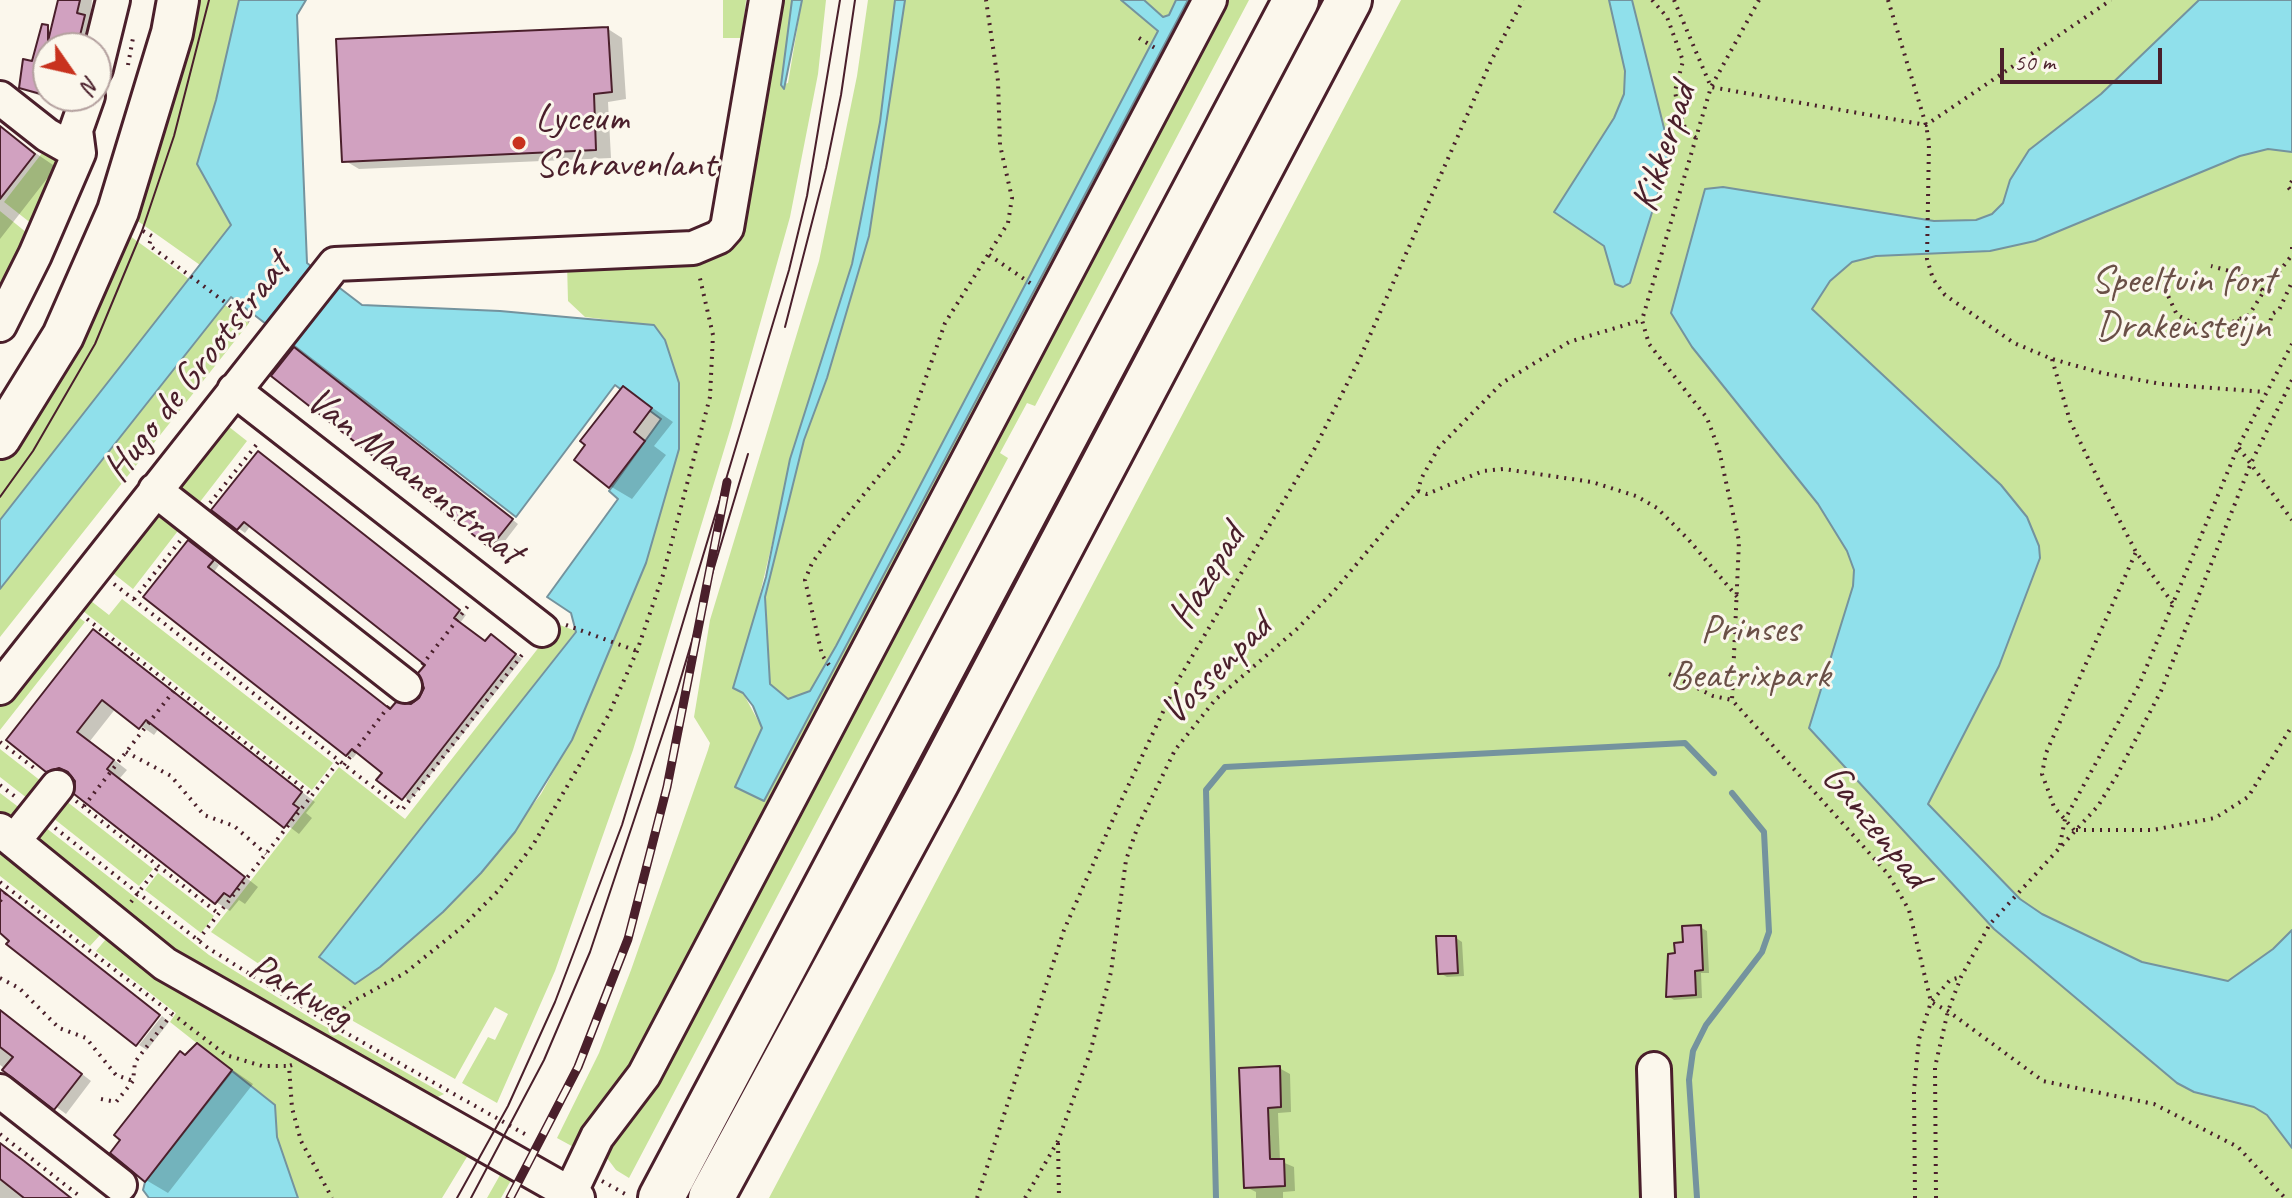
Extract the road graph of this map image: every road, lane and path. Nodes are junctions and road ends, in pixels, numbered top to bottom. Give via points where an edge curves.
1 (113, 0) edge
2 (161, 0) edge
3 (178, 0) edge
4 (766, 0) edge
5 (986, 0) edge
6 (1210, 0) edge
7 (1296, 0) edge
8 (1349, 0) edge
9 (1523, 0) edge
10 (1652, 0) edge
11 (1674, 0) edge
12 (1759, 0) edge
13 (1888, 0) edge
14 (2111, 0) edge
15 (105, 32) edge
16 (1139, 38) dead end
17 (1147, 42) dead end
18 (1711, 87) junction
19 (0, 98) edge
20 (82, 112) edge
21 (1926, 125) junction
22 (1696, 138) junction
23 (79, 153) junction
24 (2292, 181) edge
25 (2292, 192) edge
26 (693, 248) junction
27 (2292, 251) edge
28 (989, 255) junction
29 (2211, 266) dead end
30 (188, 272) dead end
31 (1022, 277) dead end
32 (2292, 282) edge
33 (2165, 289) dead end
34 (2264, 291) junction
35 (244, 316) dead end
36 (1642, 320) junction
37 (2237, 320) junction
38 (0, 325) edge
39 (2292, 344) edge
40 (2052, 359) junction
41 (2292, 380) edge
42 (234, 390) junction
43 (2265, 392) junction
44 (0, 407) edge
45 (0, 438) edge
46 (2238, 447) junction
47 (2251, 463) junction
48 (155, 490) junction
49 (1418, 491) junction
50 (2292, 520) edge
51 (2136, 552) junction
52 (94, 567) junction
53 (1739, 599) junction
54 (66, 603) junction
55 (2174, 605) junction
56 (554, 628) junction
57 (637, 651) junction
58 (822, 655) dead end
59 (1669, 674) dead end
60 (405, 686) dead end
61 (0, 688) edge
62 (176, 688) junction
63 (1732, 700) junction
64 (2292, 726) edge
65 (0, 742) edge
66 (126, 752) junction
67 (348, 759) dead end
68 (342, 763) junction
69 (0, 785) edge
70 (57, 787) junction
71 (312, 795) junction
72 (83, 807) junction
73 (36, 813) junction
74 (2065, 819) junction
75 (2074, 830) junction
76 (7, 836) edge
77 (2060, 845) junction
78 (266, 854) junction
79 (0, 882) edge
80 (9, 889) junction
81 (0, 901) edge
82 (219, 914) junction
83 (198, 940) junction
84 (1961, 977) junction
85 (0, 978) edge
86 (1931, 1002) junction
87 (1948, 1011) junction
88 (171, 1015) junction
89 (325, 1037) junction
90 (289, 1066) junction
91 (1654, 1069) dead end
92 (133, 1081) junction
93 (0, 1091) edge
94 (101, 1099) dead end
95 (474, 1104) dead end
96 (754, 1123) junction
97 (0, 1134) edge
98 (1058, 1141) junction
99 (120, 1185) dead end
100 (572, 1196) edge
101 (662, 1197) edge
102 (82, 1198) edge
103 (332, 1198) edge
104 (711, 1198) edge
105 (732, 1198) edge
106 (977, 1198) edge
107 (1025, 1198) edge
108 (1059, 1198) edge
109 (1658, 1198) edge
110 (1915, 1198) edge
111 (1936, 1198) edge
112 (2285, 1198) edge

1 - 15 street
2 - 44 main road via 103,204 51,322
3 - 45 main road via 144,131 112,225 63,336
4 - 26 street, Hugo de Grootstraat via 727,228 706,245
5 - 28 path via 998,81 1000,145 1012,198 1008,223
6 - 100 street via 659,1048 589,1150
7 - 101 highway
8 - 96 highway
9 - 106 path, Hazepad via 1315,448 1177,682 1122,799 1064,930
10 - 22 path via 1667,17 1683,61 1677,103 1686,131
11 - 18 path
12 - 18 path, Kikkerpad
13 - 21 path
14 - 21 path
16 - 17 path
18 - 21 path
18 - 22 path, Kikkerpad
19 - 23 street
20 - 23 street via 76,130
21 - 40 path via 1927,259 1933,279 1969,315
22 - 36 path, Kikkerpad
23 - 38 street
24 - 25 path
26 - 42 street, Hugo de Grootstraat via 335,264
26 - 57 path via 713,335 710,397 688,493
27 - 34 path
28 - 31 path
28 - 58 path via 945,323 901,449 812,563 805,580
29 - 34 path via 2237,273
30 - 35 path
32 - 37 path via 2268,331 2255,335
33 - 37 path via 2177,315 2201,327
34 - 37 path via 2249,315
36 - 49 path, Vossenpad via 1569,342 1502,383 1439,447
36 - 53 path via 1649,344 1707,418 1719,450 1739,541
39 - 43 path
40 - 43 path via 2161,384
40 - 51 path via 2070,421
41 - 47 path
42 - 48 street, Hugo de Grootstraat
42 - 56 street, Van Maanenstraat
43 - 46 path
46 - 47 path
46 - 55 path
47 - 50 path
47 - 75 path via 2161,691 2098,806
48 - 52 street, Hugo de Grootstraat
48 - 60 street
49 - 53 path via 1427,494 1483,471 1504,469 1592,482 1636,496 1657,508
49 - 98 path, Vossenpad via 1334,591 1215,700 1175,750 1126,860 1111,972 1090,1053
51 - 55 path
51 - 74 path via 2046,753 2042,774 2054,807
52 - 54 street, Hugo de Grootstraat
52 - 68 path
53 - 63 path
54 - 61 street, Hugo de Grootstraat
54 - 62 path
55 - 74 path via 2139,685
56 - 57 path
56 - 68 path via 402,810
57 - 89 path via 577,773 498,891 405,973 346,1005
59 - 63 path
62 - 66 path
62 - 71 path
63 - 86 path, Ganzenpad via 1888,874 1909,910
64 - 75 path via 2248,797 2215,818 2153,830
65 - 70 path
66 - 72 path
66 - 78 path via 171,776 204,815 234,826
67 - 68 path
68 - 71 path
69 - 73 path, Parkweg
70 - 72 path
70 - 73 street
71 - 78 path
72 - 82 path
73 - 76 street
73 - 83 path, Parkweg
74 - 75 path
74 - 77 path
75 - 77 path
76 - 89 street, Parkweg via 165,964
77 - 84 path via 1990,924
78 - 82 path
79 - 80 path
80 - 81 path
80 - 88 path
82 - 83 path
83 - 89 path, Parkweg
84 - 86 path via 1950,980
84 - 87 path
85 - 92 path via 19,988 59,1028 86,1038 116,1075
86 - 87 path
86 - 110 path via 1919,1039 1914,1090
87 - 111 path via 1935,1067
87 - 112 path via 2043,1081 2154,1104 2238,1147
88 - 90 path via 226,1055 262,1066
88 - 92 path via 135,1062
89 - 90 path via 312,1059
89 - 95 path, Parkweg
89 - 100 street, Parkweg
90 - 103 path via 301,1141
91 - 109 street
92 - 94 path via 116,1102
93 - 99 street
96 - 104 highway
96 - 105 highway
97 - 102 path
98 - 107 path, Vossenpad
98 - 108 path

